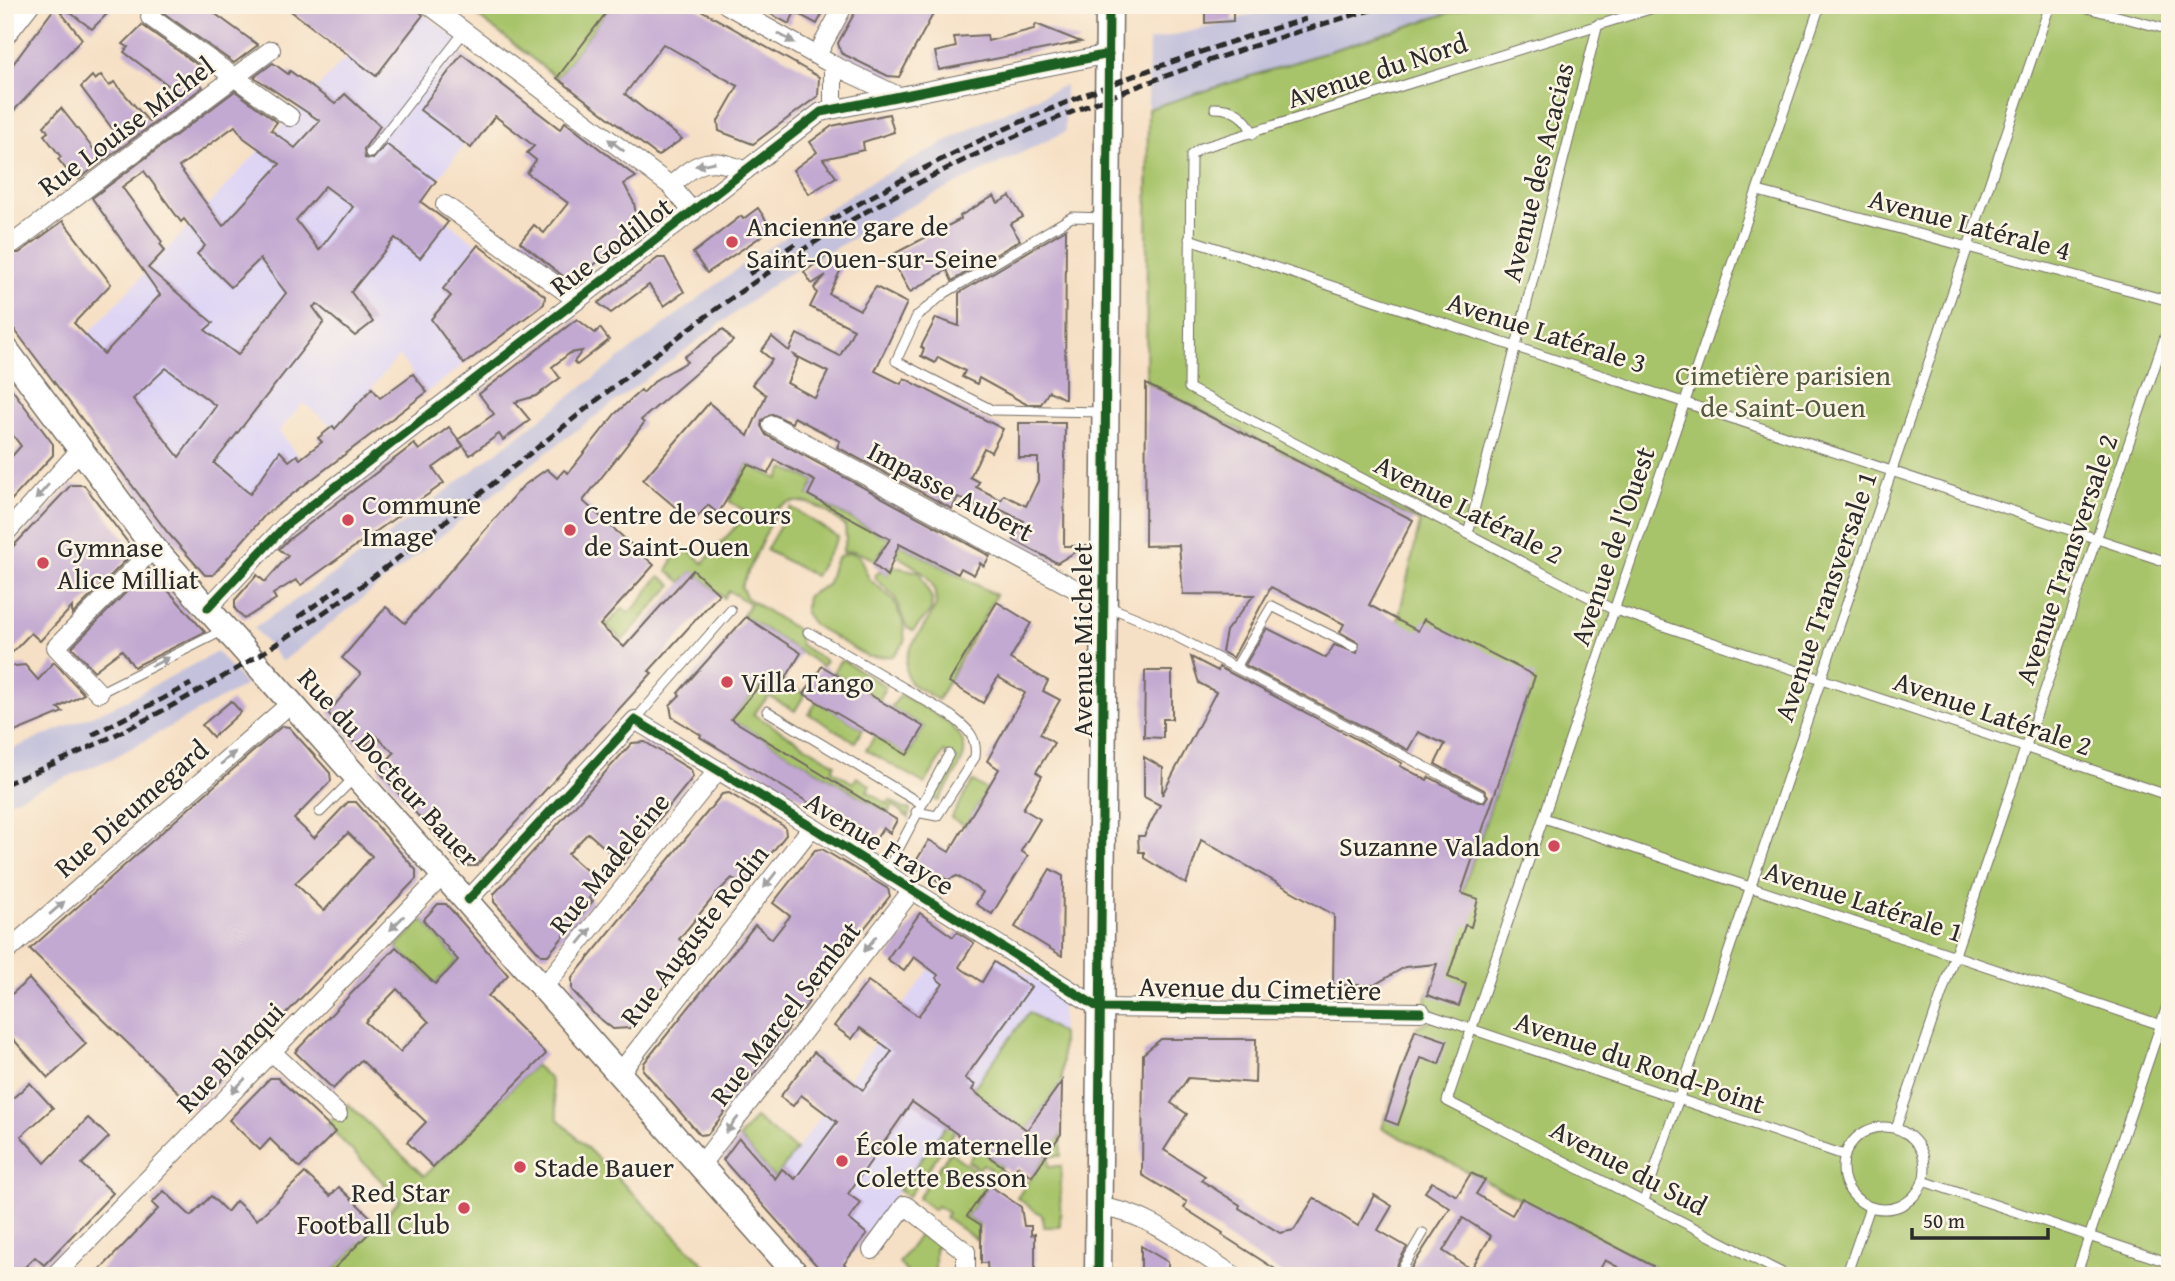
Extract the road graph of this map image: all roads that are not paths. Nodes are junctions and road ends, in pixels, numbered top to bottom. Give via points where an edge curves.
1 (30, 5) edge
2 (429, 5) edge
3 (727, 5) edge
4 (844, 5) edge
5 (1109, 5) edge
6 (1663, 5) edge
7 (1820, 5) edge
8 (2050, 5) edge
9 (2076, 5) edge
10 (454, 13) edge
11 (150, 17) dead end
12 (1598, 24) junction
13 (2170, 30) edge
14 (464, 32) junction
15 (5, 37) edge
16 (271, 50) dead end
17 (1109, 54) junction
18 (825, 60) junction
19 (235, 78) junction
20 (896, 95) junction
21 (833, 108) junction
22 (1215, 108) dead end
23 (290, 117) dead end
24 (1252, 134) junction
25 (370, 153) dead end
26 (745, 171) junction
27 (671, 186) junction
28 (1758, 191) junction
29 (445, 205) dead end
30 (693, 212) junction
31 (1107, 218) junction
32 (1189, 239) junction
33 (12, 244) dead end
34 (1968, 247) junction
35 (577, 300) junction
36 (2170, 301) edge
37 (2170, 322) edge
38 (1517, 346) junction
39 (5, 348) edge
40 (1686, 402) junction
41 (1105, 412) junction
42 (772, 425) dead end
43 (79, 451) junction
44 (1892, 470) junction
45 (5, 534) edge
46 (1468, 534) junction
47 (2096, 538) junction
48 (154, 548) junction
49 (2170, 563) edge
50 (1105, 605) junction
51 (208, 608) junction
52 (731, 610) dead end
53 (1614, 610) junction
54 (226, 629) junction
55 (808, 632) dead end
56 (1354, 647) dead end
57 (1236, 667) junction
58 (1821, 679) junction
59 (99, 693) joint
60 (291, 703) junction
61 (768, 711) dead end
62 (635, 720) junction
63 (2026, 748) junction
64 (948, 754) dead end
65 (718, 770) junction
66 (356, 776) junction
67 (1481, 796) dead end
68 (2170, 796) edge
69 (919, 808) junction
70 (320, 813) dead end
71 (1544, 818) junction
72 (812, 827) junction
73 (444, 874) junction
74 (885, 874) junction
75 (1750, 887) junction
76 (912, 890) junction
77 (468, 900) junction
78 (5, 953) edge
79 (1955, 956) junction
80 (542, 989) junction
81 (2170, 997) edge
82 (1099, 1008) junction
83 (1421, 1012) joint
84 (2165, 1027) edge
85 (1472, 1029) junction
86 (272, 1052) junction
87 (618, 1075) junction
88 (1678, 1100) junction
89 (1447, 1101) joint
90 (338, 1114) dead end
91 (1896, 1128) junction
92 (1844, 1155) junction
93 (699, 1167) junction
94 (1923, 1181) junction
95 (1644, 1201) junction
96 (1870, 1207) junction
97 (1098, 1208) junction
98 (1423, 1233) dead end
99 (2090, 1237) junction
100 (872, 1250) dead end
101 (2170, 1263) edge
102 (54, 1276) edge
103 (798, 1276) edge
104 (966, 1276) edge
105 (1098, 1276) edge
106 (1236, 1276) edge
107 (1398, 1276) edge
108 (1788, 1276) edge
109 (1846, 1276) edge
110 (2076, 1276) edge

1 - 15 street
2 - 10 street
3 -> 18 street
4 - 18 street
5 - 17 main road, Avenue Michelet
6 - 12 lane, Avenue du Nord
7 - 28 lane, Avenue de l'Ouest
8 - 34 lane, Avenue Transversale 1
9 - 13 lane
10 - 14 street
11 - 19 street
12 - 24 lane, Avenue du Nord
12 - 38 lane, Avenue des Acacias
14 - 25 lane
27 -> 14 street
16 - 19 street, Rue Louise Michel
17 - 20 street, Rue Godillot
17 - 31 main road, Avenue Michelet
18 - 20 street
18 - 21 street
19 - 23 street
19 - 33 street, Rue Louise Michel
20 - 21 street, Rue Godillot
21 - 26 street, Rue Godillot via 821,112
22 - 24 lane via 1240,115
24 - 32 lane, Avenue du Nord via 1191,155
26 -> 27 street via 728,163 705,162 686,171
26 - 30 street, Rue Godillot
27 - 30 street
28 - 34 lane, Avenue Latérale 4
28 - 40 lane, Avenue de l'Ouest
29 - 35 street
30 - 35 street, Rue Godillot
31 - 41 main road, Avenue Michelet
31 - 41 lane via 1072,217 945,293 918,316 896,361 992,410
32 - 38 lane, Avenue Latérale 3
32 - 46 lane, Avenue Latérale 2 via 1188,382 1193,393
34 - 36 lane, Avenue Latérale 4
34 - 44 lane, Avenue Transversale 1
35 - 51 street, Rue Godillot via 286,524
37 - 47 lane, Avenue Transversale 2
38 - 40 lane, Avenue Latérale 3
38 - 46 lane, Avenue des Acacias
39 - 43 main road, Rue du Docteur Bauer
40 - 44 lane, Avenue Latérale 3
40 - 53 lane, Avenue de l'Ouest
41 - 50 main road, Avenue Michelet
42 - 50 street, Impasse Aubert
43 -> 45 street
43 - 48 main road, Rue du Docteur Bauer
44 - 47 lane, Avenue Latérale 3
44 - 58 lane, Avenue Transversale 1
46 - 53 lane, Avenue Latérale 2
47 - 49 lane, Avenue Latérale 3
47 - 63 lane, Avenue Transversale 2
48 - 51 main road, Rue du Docteur Bauer
48 - 59 street via 56,647
50 - 57 lane
50 - 82 main road, Avenue Michelet
51 - 54 main road, Rue du Docteur Bauer
52 - 62 lane
53 - 58 lane, Avenue Latérale 2
53 - 71 lane, Avenue de l'Ouest
59 -> 54 lane
54 - 60 main road, Rue du Docteur Bauer
55 - 69 lane via 970,730 975,757 937,816
56 - 57 lane via 1272,606
57 - 67 lane
58 - 63 lane, Avenue Latérale 2
58 - 75 lane, Avenue Transversale 1
60 - 66 main road, Rue du Docteur Bauer
78 -> 60 street, Rue Dieumegard
61 - 69 lane
62 - 65 street, Avenue Frayce
62 - 77 street
63 - 68 lane, Avenue Latérale 2
63 - 79 lane, Avenue Transversale 2
64 - 69 lane
65 - 72 street, Avenue Frayce
80 -> 65 street, Rue Madeleine
66 - 70 lane
66 - 73 main road, Rue du Docteur Bauer
69 - 74 lane
71 - 75 lane, Avenue Latérale 1
71 - 85 lane, Avenue de l'Ouest
72 - 74 street, Avenue Frayce
72 -> 87 street, Rue Auguste Rodin
73 - 77 main road, Rue du Docteur Bauer
73 -> 86 street, Rue Blanqui
74 - 76 street, Avenue Frayce
75 - 79 lane, Avenue Latérale 1
75 - 88 lane, Avenue Transversale 1
76 - 82 street, Avenue Frayce
76 -> 93 street, Rue Marcel Sembat
77 - 80 main road, Rue du Docteur Bauer
79 - 84 lane, Avenue Latérale 1
79 - 91 lane, Avenue Transversale 2
80 - 87 main road, Rue du Docteur Bauer
81 - 84 lane
82 - 83 street, Avenue du Cimetière
82 - 97 main road, Avenue Michelet
83 - 85 lane, Avenue du Rond-Point
84 - 99 lane
85 - 88 lane, Avenue du Rond-Point
85 - 89 lane, Avenue de l'Ouest
86 - 90 street
86 -> 102 street, Rue Blanqui
87 - 93 main road, Rue du Docteur Bauer
88 - 92 lane, Avenue du Rond-Point
88 - 95 lane, Avenue Transversale 1
89 - 95 lane, Avenue du Sud
91 - 92 lane via 1864,1131
91 - 94 lane via 1920,1149
92 - 96 lane via 1847,1186
93 - 103 main road, Rue du Docteur Bauer
94 - 96 lane via 1902,1205
94 - 99 lane
95 - 108 lane, Avenue du Sud
96 - 109 lane
97 - 105 main road, Avenue Michelet
97 - 106 street via 1135,1215
98 - 107 lane
99 - 101 lane
99 - 110 lane
100 - 104 street via 905,1205 966,1252

